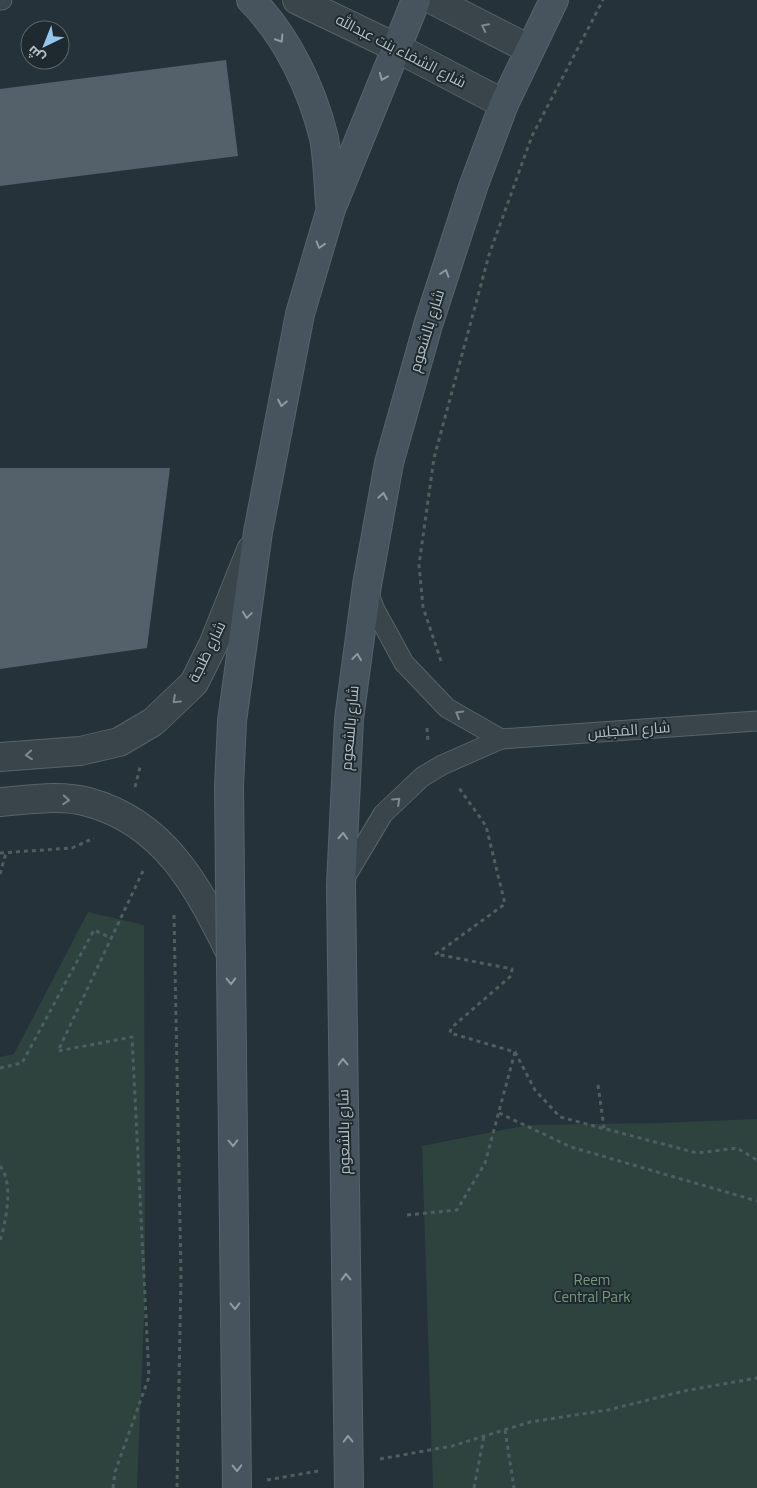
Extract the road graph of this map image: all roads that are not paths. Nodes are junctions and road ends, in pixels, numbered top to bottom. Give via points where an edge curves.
1 (251, 0) edge
2 (297, 0) edge
3 (416, 0) edge
4 (433, 0) edge
5 (554, 0) edge
6 (395, 47) junction
7 (529, 49) junction
8 (504, 104) junction
9 (331, 209) junction
10 (258, 532) junction
11 (367, 586) junction
12 (757, 721) edge
13 (501, 739) junction
14 (0, 758) edge
15 (0, 802) edge
16 (341, 885) junction
17 (230, 952) junction
18 (250, 1485) edge
19 (349, 1488) edge

1 -> 9 main road via 264,14 301,73 324,139
2 - 6 street, شارع الشفاء بنت عبدالله
3 - 6 main road
7 -> 4 street
5 - 7 main road, شارع بالشعوم
6 - 8 street, شارع الشفاء بنت عبدالله
6 -> 9 main road
7 - 8 main road, شارع بالشعوم
11 -> 8 main road, شارع بالشعوم via 389,463 470,196
9 -> 10 main road via 302,301
10 -> 14 street, شارع طَنجة via 194,684 153,722 119,742 80,750
10 -> 17 main road, bridge via 232,720
13 -> 11 lane via 447,708 404,663 374,608
16 -> 11 main road, شارع بالشعوم via 349,719
12 - 13 lane, شارع المَجلِس
16 -> 13 lane, شارع المَجلِس via 383,814 422,778 442,765
15 -> 17 street via 45,798 87,802 132,820 166,847 190,878
19 -> 16 main road, شارع بالشعوم, bridge
17 -> 18 main road, bridge

